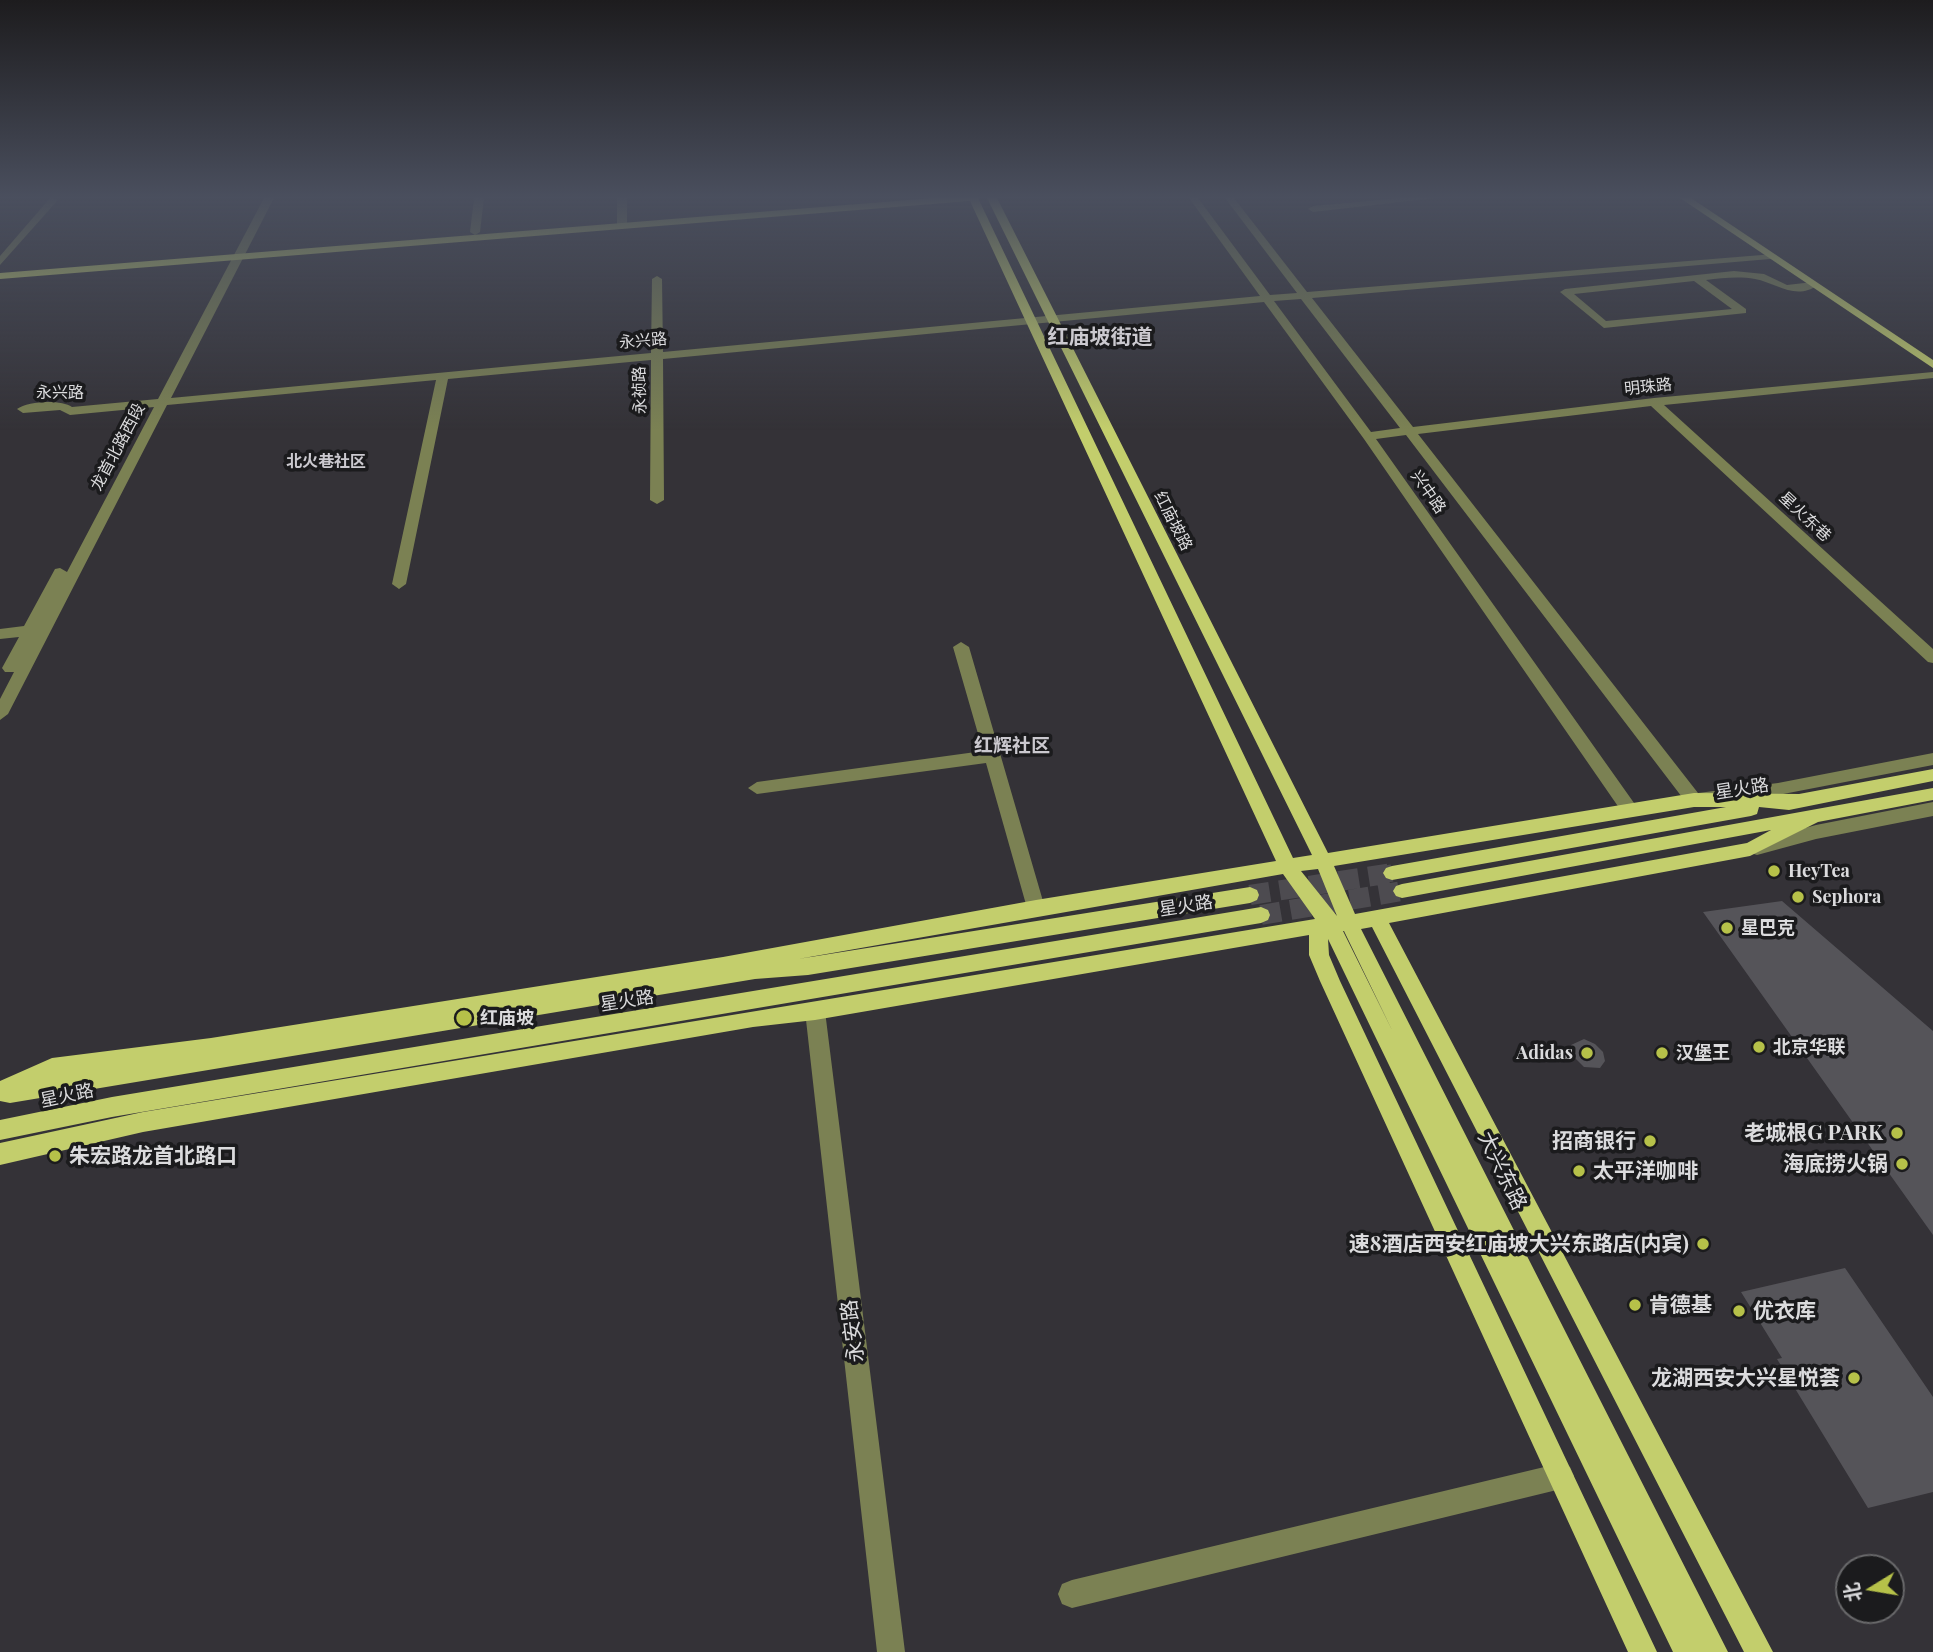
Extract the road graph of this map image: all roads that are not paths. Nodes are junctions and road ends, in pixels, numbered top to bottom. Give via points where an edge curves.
1 (223, 275) edge
2 (1010, 275) edge
3 (1030, 275) edge
4 (1251, 275) edge
5 (1289, 275) edge
6 (1573, 275) edge
7 (1735, 275) edge
8 (1753, 275) edge
9 (1798, 275) edge
10 (1808, 275) edge
11 (1696, 278) junction
12 (657, 279) dead end
13 (1813, 285) junction
14 (1305, 295) junction
15 (1268, 298) junction
16 (1052, 319) junction
17 (1033, 321) junction
18 (656, 356) junction
19 (1933, 358) edge
20 (1933, 365) edge
21 (443, 375) junction
22 (1933, 375) edge
23 (156, 401) junction
24 (1654, 402) junction
25 (23, 410) dead end
26 (1409, 432) junction
27 (1368, 436) junction
28 (657, 500) dead end
29 (399, 584) dead end
30 (37, 630) junction
31 (0, 634) edge
32 (961, 647) dead end
33 (1933, 659) edge
34 (0, 689) edge
35 (0, 714) edge
36 (992, 755) junction
37 (1933, 759) edge
38 (1933, 775) edge
39 (757, 788) dead end
40 (1933, 794) edge
41 (1694, 800) junction
42 (1799, 801) junction
43 (1933, 808) edge
44 (1630, 810) junction
45 (1811, 818) junction
46 (1750, 849) junction
47 (1323, 860) junction
48 (1288, 867) junction
49 (1392, 873) tunnel mouth
50 (1402, 891) tunnel mouth
51 (1250, 895) tunnel mouth
52 (1036, 908) junction
53 (1261, 915) tunnel mouth
54 (1377, 918) junction
55 (1340, 924) junction
56 (766, 957) junction
57 (698, 981) junction
58 (754, 999) junction
59 (815, 1011) junction
60 (701, 1026) junction
61 (539, 1046) junction
62 (339, 1080) junction
63 (0, 1093) edge
64 (184, 1096) junction
65 (0, 1130) edge
66 (88, 1135) junction
67 (0, 1154) edge
68 (1561, 1476) junction
69 (1072, 1594) dead end
70 (891, 1652) edge
71 (1643, 1652) edge
72 (1688, 1652) edge
73 (1714, 1652) edge
74 (1759, 1652) edge

1 - 23 street, 龙首北路西段
2 - 17 main road
3 - 16 main road, 红庙坡路
4 - 15 street, 兴中路
5 - 14 street
6 - 14 street, 永兴路
7 - 11 street
8 - 13 street via 1786,288
9 - 13 main road
10 - 19 main road
11 - 11 street via 1604,288 1565,292 1604,325 1742,311
12 - 18 street, 永祯路
13 - 20 main road
14 - 15 street, 永兴路
14 - 26 street
15 - 16 street, 永兴路
15 - 27 street, 兴中路
16 - 17 street, 永兴路
16 - 47 main road, 红庙坡路
17 - 18 street, 永兴路
17 - 48 main road
18 - 21 street, 永兴路
18 - 28 street, 永祯路
21 - 23 street, 永兴路
21 - 29 street
22 - 24 street, 明珠路
23 - 25 street, 永兴路 via 70,411 63,406
23 - 30 street, 龙首北路西段
24 - 26 street, 明珠路
24 - 33 street, 星火东巷
26 - 27 street, 明珠路
26 - 41 street
27 - 44 street, 兴中路
30 - 31 street
30 - 34 street, 龙首北路西段
30 - 35 street, 龙首北路西段
32 - 36 street
36 - 39 street
36 - 52 street
37 - 41 street
38 - 42 main road, 星火路
40 - 45 main road
41 - 42 main road
41 - 44 main road
42 - 49 main road, 星火路
43 - 46 street
44 - 47 main road
45 - 46 main road
45 - 50 main road
46 - 54 main road
47 - 48 main road
47 - 55 main road, 大兴东路
48 - 52 main road
48 - 55 main road, 大兴东路
51 - 57 main road, 星火路
52 - 56 main road
53 - 58 main road, 星火路
54 - 55 main road
54 - 74 main road
55 - 59 main road
55 - 68 main road via 1318,934 1319,955
55 - 72 main road, 大兴东路
55 - 73 main road, 大兴东路
56 - 57 main road
56 - 63 main road via 211,1048 52,1067
57 - 63 main road, 星火路
58 - 60 main road
58 - 61 main road, 星火路
59 - 60 main road
59 - 70 street, 永安路
60 - 61 main road
61 - 62 main road, 星火路
62 - 64 main road, 星火路
62 - 66 main road
64 - 65 main road, 星火路
64 - 66 main road
66 - 67 main road
68 - 69 street
68 - 71 main road

